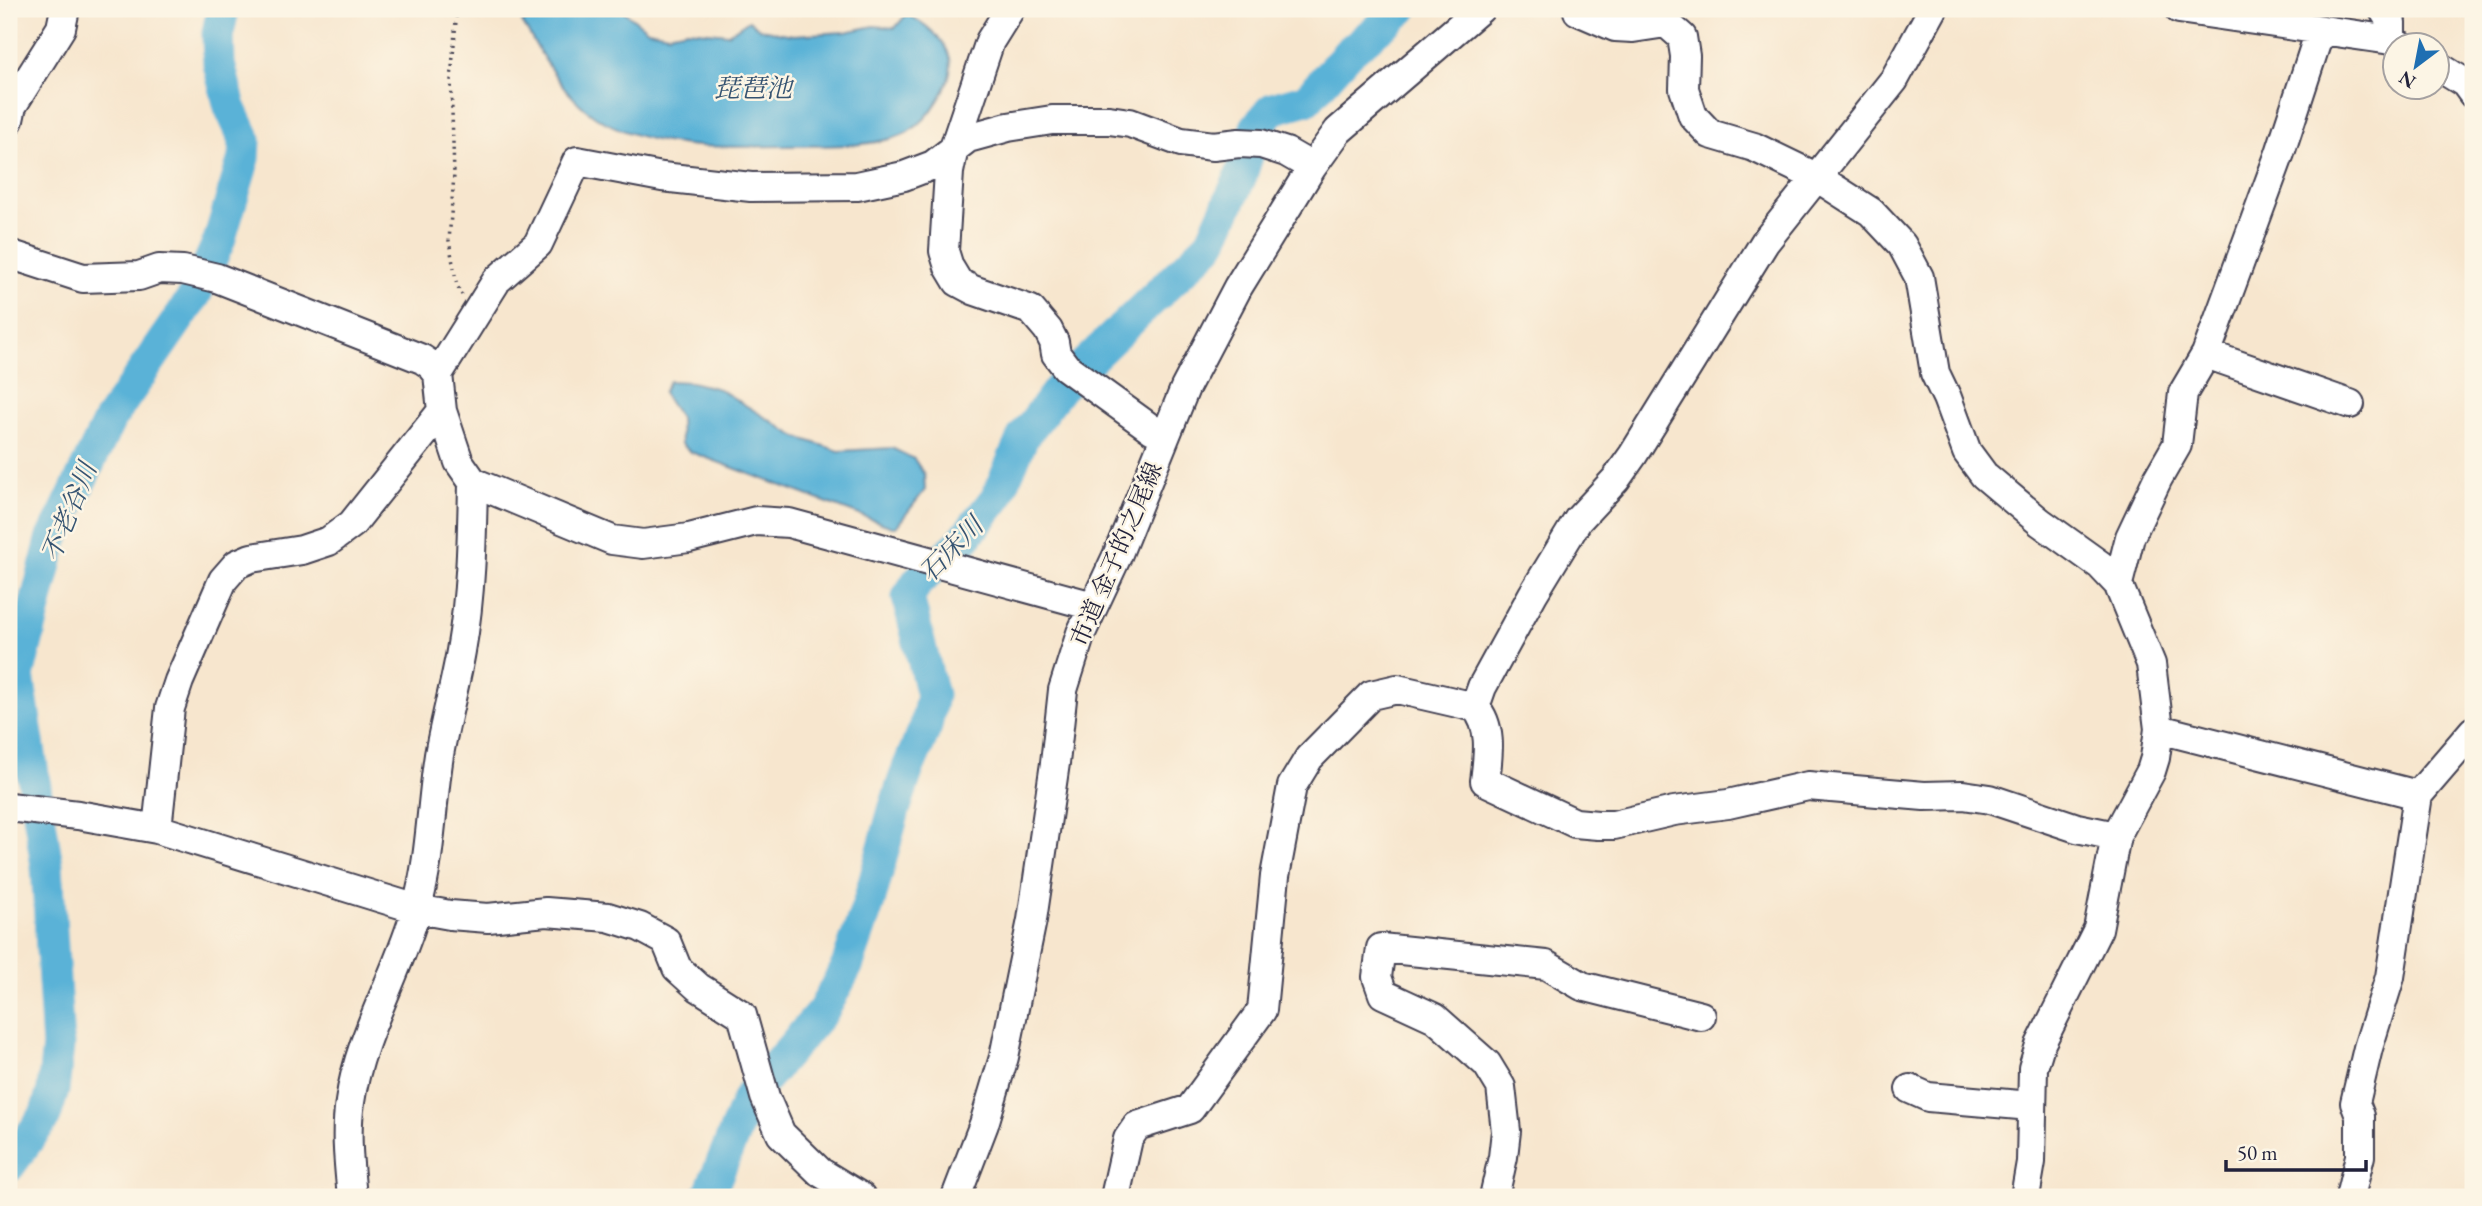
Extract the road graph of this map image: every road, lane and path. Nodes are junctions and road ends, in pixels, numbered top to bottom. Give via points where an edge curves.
1 (65, 9) edge
2 (457, 9) edge
3 (1010, 9) edge
4 (1480, 9) edge
5 (1578, 9) edge
6 (1933, 9) edge
7 (2179, 9) edge
8 (2383, 9) edge
9 (2320, 31) junction
10 (2394, 32) edge
11 (2380, 40) edge
12 (2450, 73) edge
13 (2473, 94) edge
14 (9, 120) edge
15 (954, 148) junction
16 (1312, 167) junction
17 (1818, 178) junction
18 (9, 254) edge
19 (473, 316) junction
20 (2206, 354) junction
21 (438, 374) junction
22 (2350, 404) dead end
23 (442, 411) junction
24 (1153, 430) dead end
25 (473, 482) junction
26 (2118, 584) junction
27 (1093, 606) junction
28 (1475, 707) junction
29 (2159, 729) junction
30 (2473, 731) edge
31 (2418, 795) junction
32 (16, 808) edge
33 (157, 829) junction
34 (2116, 836) junction
35 (417, 909) junction
36 (1701, 1016) dead end
37 (1910, 1089) dead end
38 (2031, 1106) junction
39 (352, 1197) edge
40 (861, 1197) edge
41 (956, 1197) edge
42 (1115, 1197) edge
43 (1494, 1197) edge
44 (2025, 1197) edge
45 (2350, 1197) edge

1 - 14 street via 61,28 12,106
2 - 19 path via 451,79 454,175 449,241 457,286
3 - 15 street via 990,41
4 - 16 street, 市道 金子的之尾線 via 1338,131
5 - 17 street via 1615,27 1665,23 1682,37 1685,89 1693,116 1710,134 1754,147
6 - 17 street via 1894,80
7 - 9 street
8 - 10 street
9 - 11 street
9 - 20 street
12 - 13 street
15 - 16 street via 968,138 1008,127 1052,120 1109,120 1181,142 1250,144 1286,152
15 - 19 street via 933,165 857,186 751,187 577,161 538,244 497,280
15 - 24 street via 944,251 958,282 1031,310 1048,330 1056,354 1075,374
16 - 27 street, 市道 金子的之尾線 via 1238,287 1185,388
17 - 26 street via 1871,212 1902,245 1919,277 1935,373 1967,452 1984,475
17 - 28 street via 1765,242 1622,471 1578,520 1533,594
18 - 21 street via 83,278 139,276 159,269 217,278 422,359
19 - 21 street
20 - 22 street
20 - 26 street via 2183,393 2177,445 2130,537
21 - 23 street
23 - 25 street via 459,462
23 - 33 street via 352,524 329,541 237,564 223,580 170,708
25 - 27 street via 612,540 643,544 756,521 789,523
25 - 35 street via 472,560 461,651 445,719 429,859
26 - 29 street via 2151,664
27 - 41 street, 市道 金子的之尾線 via 1063,690 1032,920 1004,1057
28 - 34 street via 1482,715 1490,746 1485,781 1575,823 1614,825 1808,786 1990,799
28 - 42 street via 1397,689 1371,695 1309,758 1292,786 1275,876 1262,1010 1190,1109 1137,1126 1128,1139
29 - 31 street
29 - 34 street via 2151,771
30 - 31 street
31 - 45 street via 2390,977 2355,1103 2360,1116 2360,1156
32 - 33 street
33 - 35 street
34 - 38 street via 2098,929 2040,1045
35 - 39 street via 367,1039 350,1101 347,1144
35 - 40 street via 488,918 546,912 608,917 666,941 677,968 742,1015 765,1097 781,1134 820,1172
36 - 43 street via 1582,986 1546,965 1381,948 1377,977 1383,993 1435,1018 1487,1064 1501,1087 1506,1131
37 - 38 street via 1928,1097
38 - 44 street via 2031,1162

